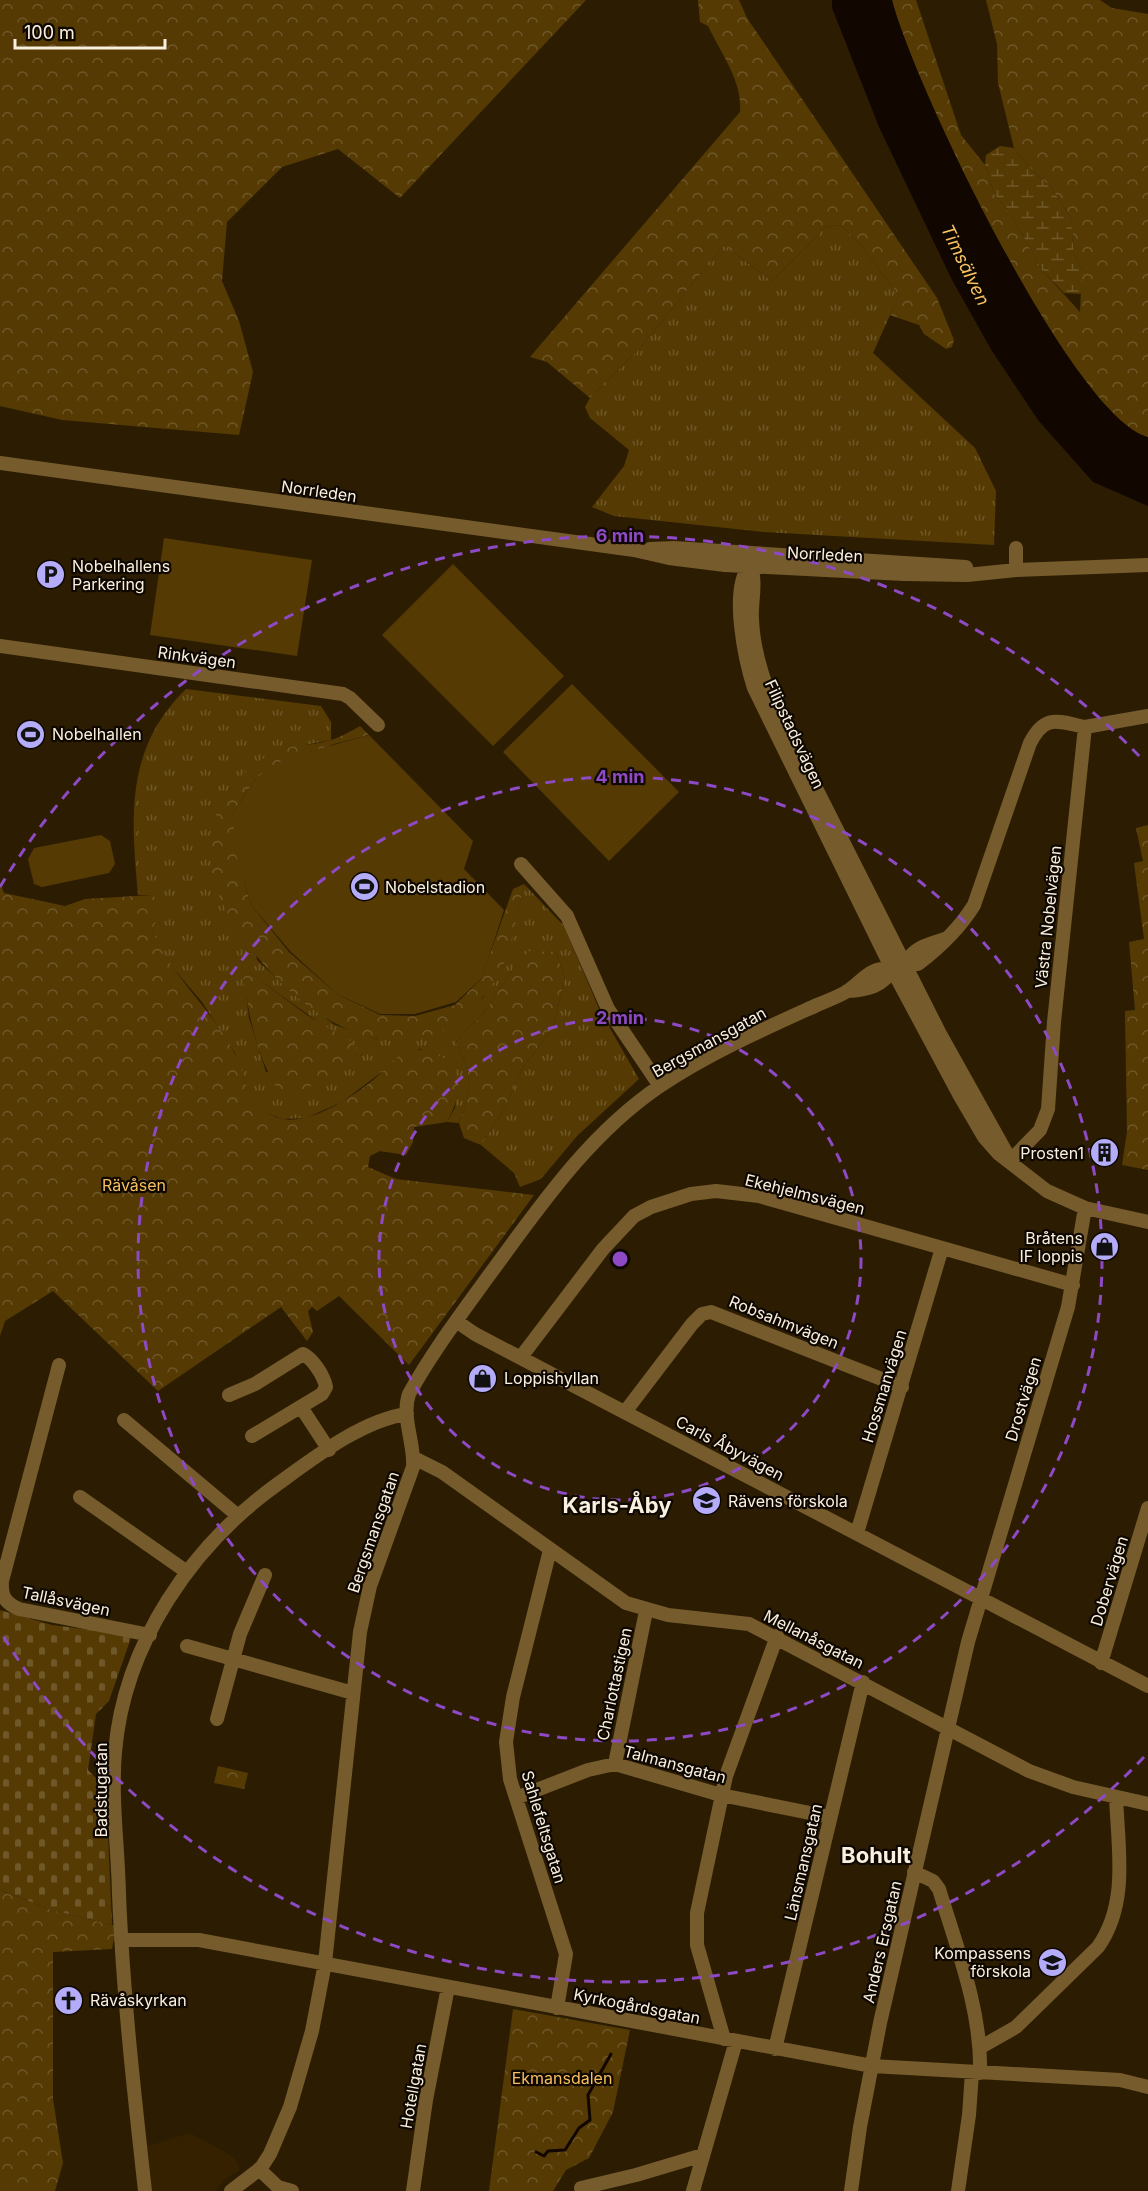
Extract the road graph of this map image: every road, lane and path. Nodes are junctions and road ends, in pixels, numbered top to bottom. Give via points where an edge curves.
1 (0, 463) edge
2 (1016, 548) dead end
3 (749, 560) junction
4 (1148, 565) edge
5 (1016, 570) junction
6 (0, 646) edge
7 (1148, 716) edge
8 (378, 725) dead end
9 (1085, 727) junction
10 (521, 864) dead end
11 (906, 962) junction
12 (892, 969) junction
13 (660, 1086) junction
14 (1010, 1161) junction
15 (1085, 1208) junction
16 (1148, 1222) edge
17 (942, 1248) junction
18 (1073, 1285) junction
19 (456, 1321) junction
20 (521, 1357) junction
21 (59, 1365) dead end
22 (902, 1387) junction
23 (229, 1395) dead end
24 (301, 1407) junction
25 (625, 1412) junction
26 (407, 1414) junction
27 (124, 1420) dead end
28 (252, 1436) dead end
29 (329, 1450) junction
30 (414, 1458) junction
31 (80, 1497) dead end
32 (1148, 1508) edge
33 (237, 1515) junction
34 (857, 1533) junction
35 (550, 1550) junction
36 (187, 1572) junction
37 (265, 1575) dead end
38 (981, 1597) junction
39 (646, 1611) junction
40 (150, 1635) junction
41 (777, 1636) junction
42 (187, 1646) dead end
43 (233, 1660) junction
44 (1101, 1663) junction
45 (863, 1682) junction
46 (1148, 1686) edge
47 (353, 1693) junction
48 (217, 1719) dead end
49 (948, 1727) junction
50 (615, 1764) junction
51 (721, 1795) junction
52 (1116, 1797) junction
53 (516, 1798) junction
54 (1148, 1803) edge
55 (830, 1817) junction
56 (914, 1872) junction
57 (121, 1940) junction
58 (325, 1963) junction
59 (448, 1987) junction
60 (557, 2007) junction
61 (730, 2040) junction
62 (981, 2047) junction
63 (775, 2049) junction
64 (872, 2066) junction
65 (976, 2073) junction
66 (1148, 2087) edge
67 (702, 2155) junction
68 (259, 2169) junction
69 (581, 2188) dead end
70 (145, 2191) edge
71 (231, 2191) edge
72 (292, 2191) edge
73 (413, 2191) edge
74 (693, 2191) edge
75 (851, 2191) edge
76 (958, 2191) edge

1 - 3 street, Norrleden via 669,558
2 - 5 street
3 - 5 street, Norrleden via 967,575
3 - 11 street, Filipstadsvägen via 753,575 754,641 764,681
3 - 12 street, Filipstadsvägen via 744,573 741,623 747,668
4 - 5 street, Norrleden
6 - 8 street, Rinkvägen via 343,694
7 - 9 street
9 - 11 street via 1058,721 1046,722 1037,729 974,905 938,948 918,964
9 - 14 street, Västra Nobelvägen via 1048,1109 1040,1130
10 - 13 street via 567,916 608,1009
11 - 12 street, Bergsmansgatan
11 - 14 street, Filipstadsvägen via 940,1034
12 - 13 street, Bergsmansgatan via 873,970 847,992 749,1036
12 - 14 street, Filipstadsvägen via 984,1137
13 - 19 street, Bergsmansgatan via 582,1155
14 - 15 street, Filipstadsvägen via 1047,1191
15 - 16 street, Filipstadsvägen
15 - 18 street, Drostvägen
17 - 18 street, Ekehjelmsvägen
17 - 20 street, Ekehjelmsvägen via 759,1196 716,1191 691,1194 651,1207 619,1229
17 - 22 street, Hossmanvägen
18 - 38 street, Drostvägen
19 - 20 street, Carls Åbyvägen
19 - 26 street, Bergsmansgatan via 409,1394
20 - 25 street, Carls Åbyvägen
21 - 40 street, Tallåsvägen via 2,1581 2,1594 18,1610
22 - 25 street, Robsahmvägen via 711,1312 702,1314 692,1324
22 - 34 street, Hossmanvägen
23 - 24 street via 303,1354 309,1357 326,1387
24 - 28 street
24 - 29 street
25 - 34 street, Carls Åbyvägen
26 - 29 street, Badstugatan via 375,1422
26 - 30 street, Bergsmansgatan
27 - 33 street
29 - 33 street, Badstugatan
30 - 35 street, Mellanåsgatan via 442,1472
30 - 47 street, Bergsmansgatan via 364,1607
31 - 36 street
32 - 44 street, Dobervägen
33 - 36 street, Badstugatan via 211,1540
34 - 38 street, Carls Åbyvägen
35 - 39 street, Mellanåsgatan via 611,1594
35 - 53 street, Sahlefeltsgatan via 507,1723 507,1762
36 - 40 street, Badstugatan
37 - 43 street
38 - 44 street, Carls Åbyvägen
38 - 49 street, Anders Ersgatan
39 - 41 street, Mellanåsgatan via 749,1624
39 - 50 street, Charlottastigen
40 - 57 street, Badstugatan via 126,1691 115,1752
41 - 45 street, Mellanåsgatan
41 - 51 street
42 - 43 street
43 - 47 street
43 - 48 street
44 - 46 street, Carls Åbyvägen
45 - 49 street, Mellanåsgatan
45 - 55 street, Länsmansgatan
47 - 58 street, Bergsmansgatan
49 - 52 street, Mellanåsgatan via 1048,1779
49 - 56 street, Anders Ersgatan
50 - 51 street, Talmansgatan
50 - 53 street, Talmansgatan via 588,1770
51 - 55 street, Talmansgatan
51 - 61 street via 700,1890 696,1928 701,1965
52 - 54 street, Mellanåsgatan
52 - 62 street via 1120,1884 1108,1932 1098,1947 1016,2027
53 - 60 street, Sahlefeltsgatan via 566,1954
55 - 63 street, Länsmansgatan
56 - 62 street via 933,1881 939,1889
56 - 64 street, Anders Ersgatan
57 - 58 street, Kyrkogårdsgatan via 199,1940
57 - 70 street, Badstugatan
58 - 59 street, Kyrkogårdsgatan
58 - 68 street, Bergsmansgatan via 303,2067 279,2135
59 - 60 street, Kyrkogårdsgatan
59 - 73 street, Hotellgatan
60 - 61 street, Kyrkogårdsgatan
61 - 63 street, Kyrkogårdsgatan
61 - 67 street
62 - 65 street
63 - 64 street, Kyrkogårdsgatan
64 - 65 street, Kyrkogårdsgatan
64 - 75 street, Anders Ersgatan
65 - 66 street, Kyrkogårdsgatan via 1120,2080
65 - 76 street
67 - 69 street
67 - 74 street
68 - 71 street, Bergsmansgatan
68 - 72 street via 278,2187

